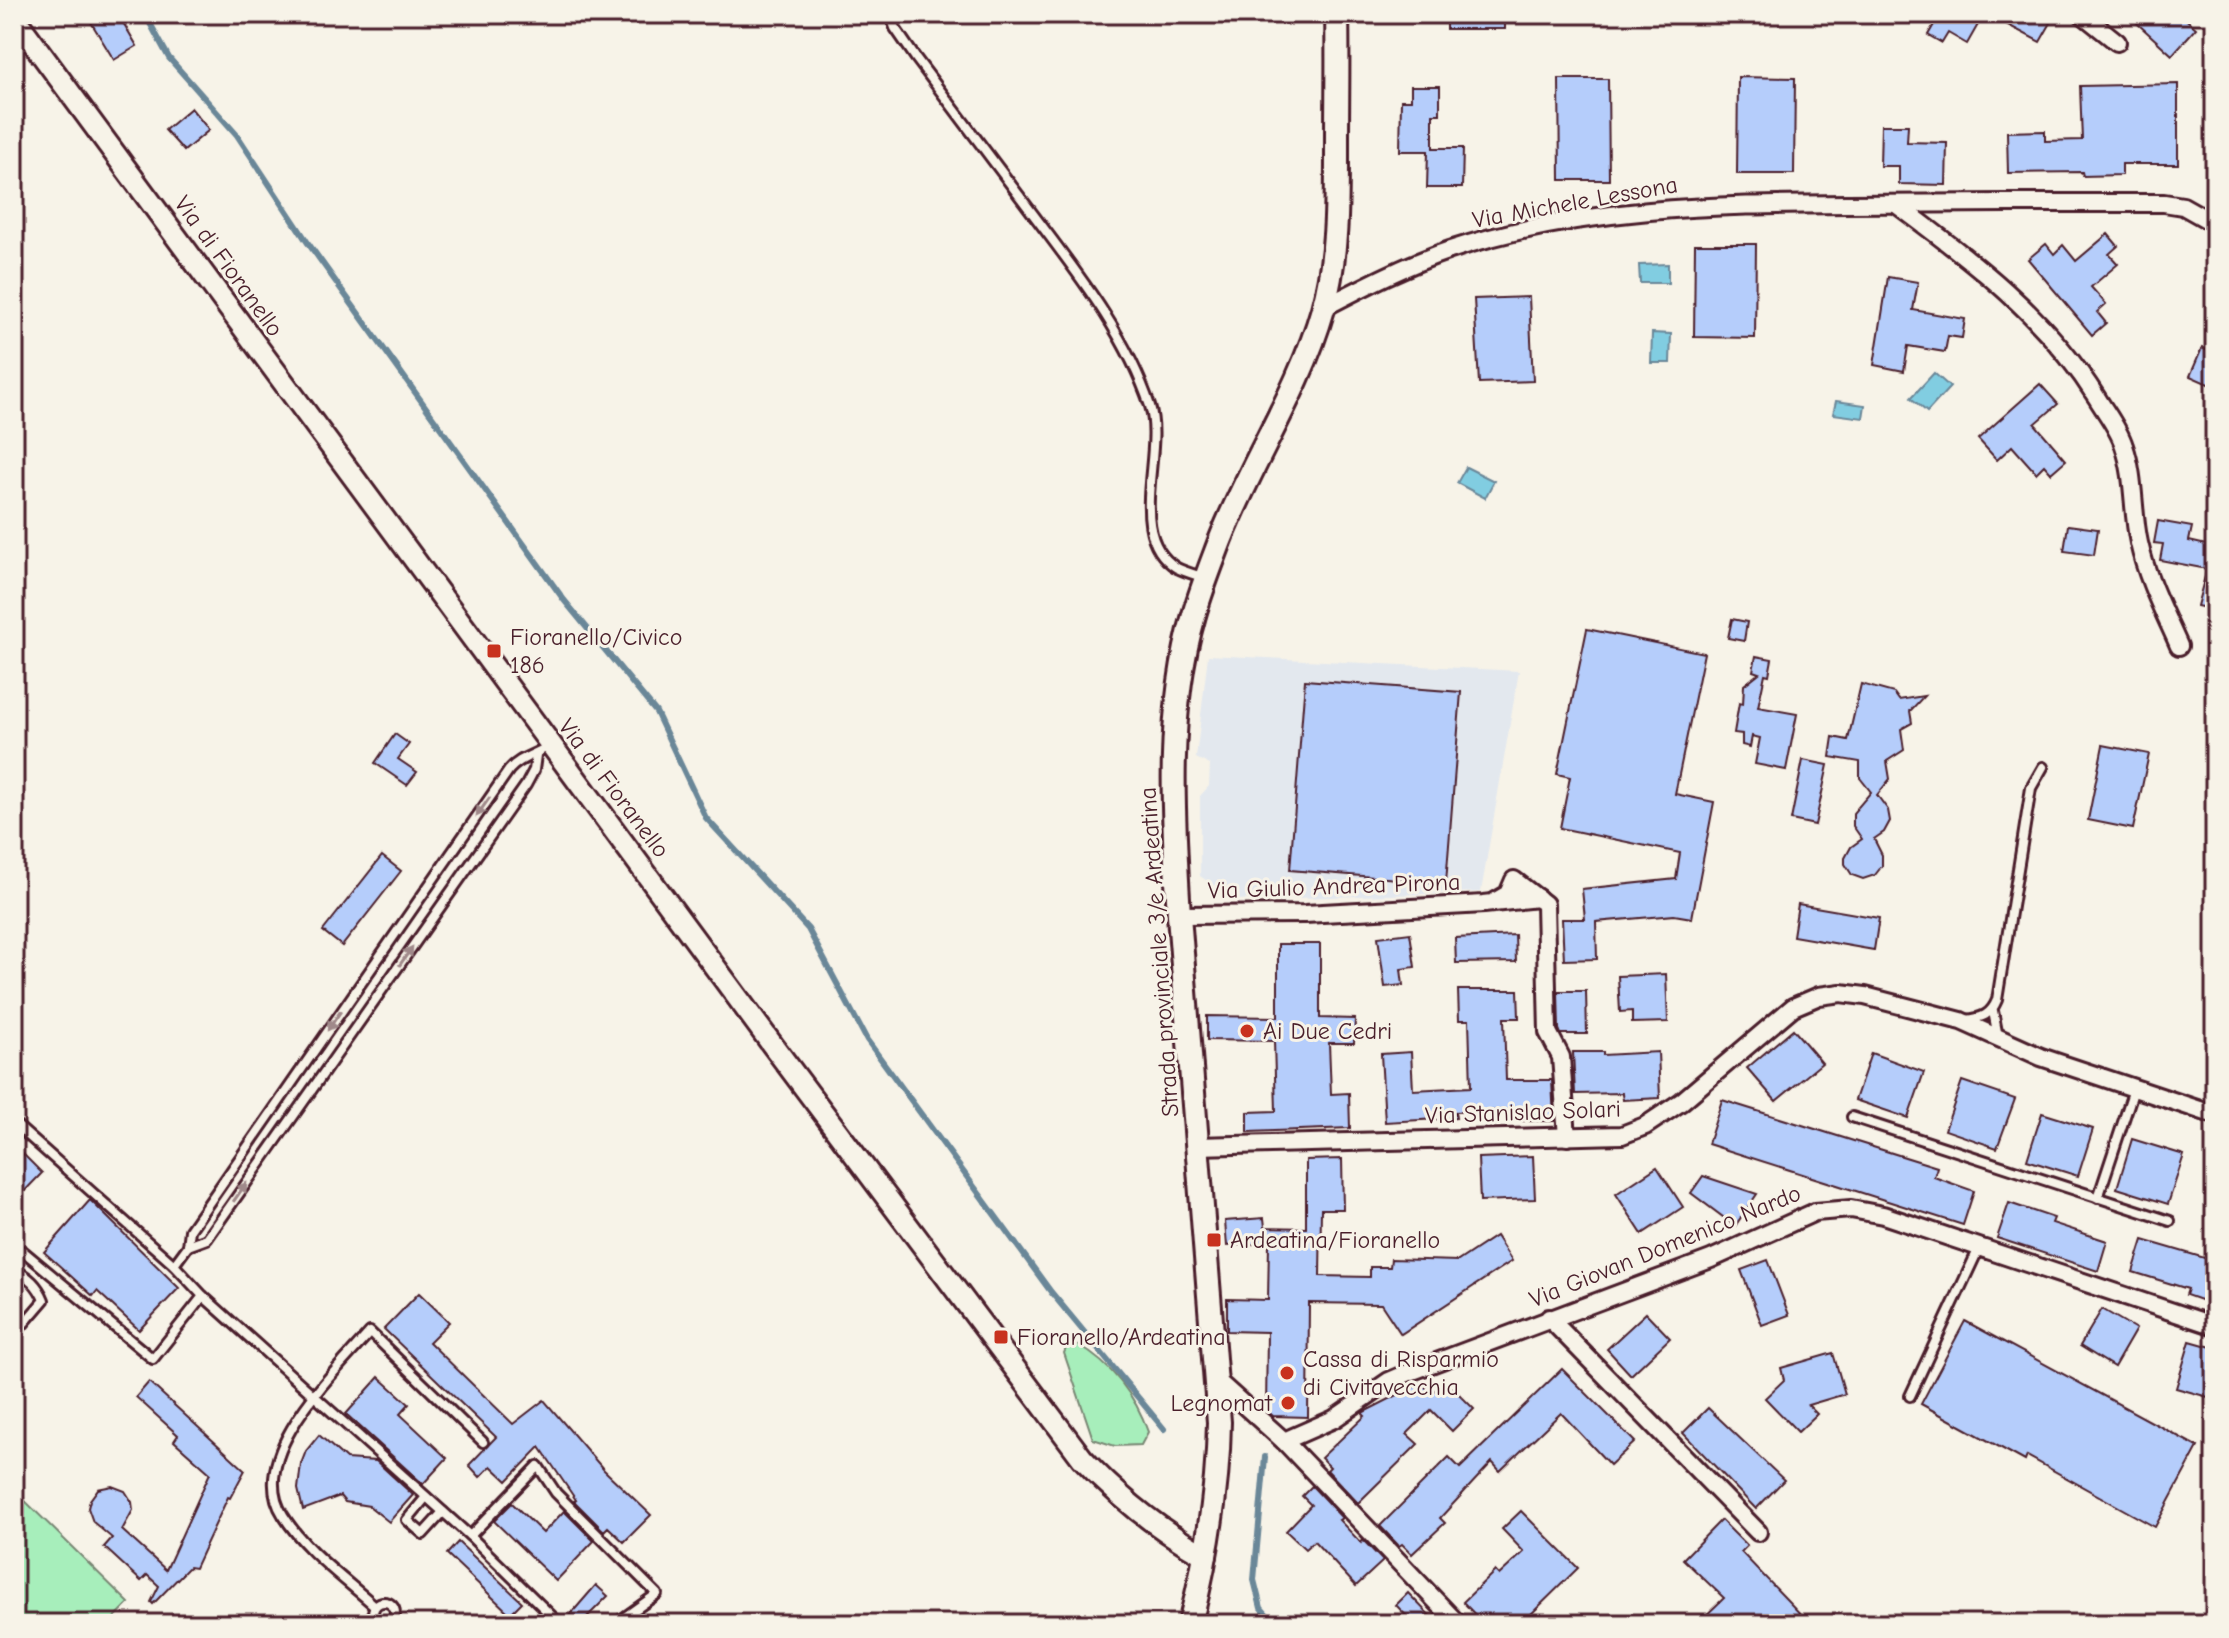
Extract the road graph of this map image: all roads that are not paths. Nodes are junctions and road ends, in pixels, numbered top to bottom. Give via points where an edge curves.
1 (890, 14) edge
2 (1337, 14) edge
3 (2082, 14) edge
4 (14, 17) edge
5 (2117, 42) dead end
6 (1896, 204) junction
7 (2215, 224) edge
8 (1323, 308) junction
9 (1206, 579) junction
10 (2179, 646) dead end
11 (543, 750) junction
12 (2043, 767) dead end
13 (1179, 915) junction
14 (1993, 1011) junction
15 (1961, 1021) junction
16 (1998, 1037) junction
17 (2134, 1089) junction
18 (2215, 1115) edge
19 (1852, 1117) dead end
20 (14, 1123) edge
21 (1567, 1137) junction
22 (1197, 1146) junction
23 (2098, 1198) junction
24 (2170, 1221) dead end
25 (188, 1246) junction
26 (1979, 1248) junction
27 (14, 1262) edge
28 (174, 1265) junction
29 (14, 1270) edge
30 (203, 1296) junction
31 (1549, 1318) junction
32 (2215, 1326) edge
33 (14, 1335) edge
34 (1216, 1380) junction
35 (314, 1396) junction
36 (1910, 1396) dead end
37 (1284, 1441) junction
38 (483, 1442) dead end
39 (426, 1497) junction
40 (443, 1512) junction
41 (1758, 1532) dead end
42 (470, 1536) junction
43 (1206, 1556) junction
44 (375, 1606) junction
45 (388, 1623) edge
46 (394, 1624) edge
47 (560, 1624) edge
48 (615, 1624) edge
49 (1190, 1624) edge
50 (1458, 1624) edge

1 - 9 lane via 915,57 1073,266 1124,343 1151,409 1148,519 1154,541 1176,568
2 - 8 main road, Strada provinciale 3/e Ardeatina via 1337,205
3 - 5 street
4 - 11 street, Via di Fioranello
6 - 7 street, Via Michele Lessona via 2164,203 2183,206
6 - 8 street, Via Michele Lessona via 1688,207 1607,216 1479,242 1426,259
6 - 10 street via 2013,295 2085,378 2123,442 2139,543
8 - 9 main road, Strada provinciale 3/e Ardeatina
9 - 13 main road, Strada provinciale 3/e Ardeatina via 1193,616 1177,721
25 -> 11 lane via 207,1239 215,1228 526,785
11 -> 25 lane via 509,770 190,1230
11 - 43 street, Via di Fioranello via 1082,1458 1129,1505
12 - 14 lane via 2031,788
13 - 21 street, Via Giulio Andrea Pirona via 1491,903 1508,894 1514,880 1545,904 1547,912 1548,1032 1561,1057
13 - 22 main road, Strada provinciale 3/e Ardeatina
14 - 15 lane
14 - 16 lane
15 - 16 street, Via Stanislao Solari
15 - 21 street, Via Stanislao Solari via 1854,994 1819,996 1793,1007 1645,1126 1622,1135
16 - 17 street, Via Stanislao Solari
17 - 18 street, Via Stanislao Solari
17 - 23 lane
19 - 23 lane
20 - 28 lane
21 - 22 street, Via Stanislao Solari
22 - 34 main road, Strada provinciale 3/e Ardeatina
23 - 24 lane
25 - 28 lane
26 - 31 street, Via Giovan Domenico Nardo via 1868,1211 1825,1210 1711,1259
26 - 32 street, Via Giovan Domenico Nardo
26 - 36 lane
27 - 30 lane via 23,1251 153,1359
28 - 30 lane
29 - 33 lane via 39,1288 44,1300
30 - 35 lane
31 - 37 street, Via Giovan Domenico Nardo via 1400,1376 1334,1419
31 - 41 street
34 - 37 street
34 - 43 main road, Strada provinciale 3/e Ardeatina via 1219,1464
35 - 38 lane via 370,1332
35 - 39 lane
35 - 44 lane via 278,1455 275,1497 296,1534
37 - 50 street
39 - 40 lane
39 - 40 lane via 407,1520 423,1534
40 - 42 lane
42 - 47 lane
42 - 48 lane via 538,1466 556,1493 657,1594
43 - 49 main road, Strada provinciale 3/e Ardeatina
44 - 45 lane via 375,1620
44 - 45 lane via 385,1602 394,1608
45 - 46 lane

